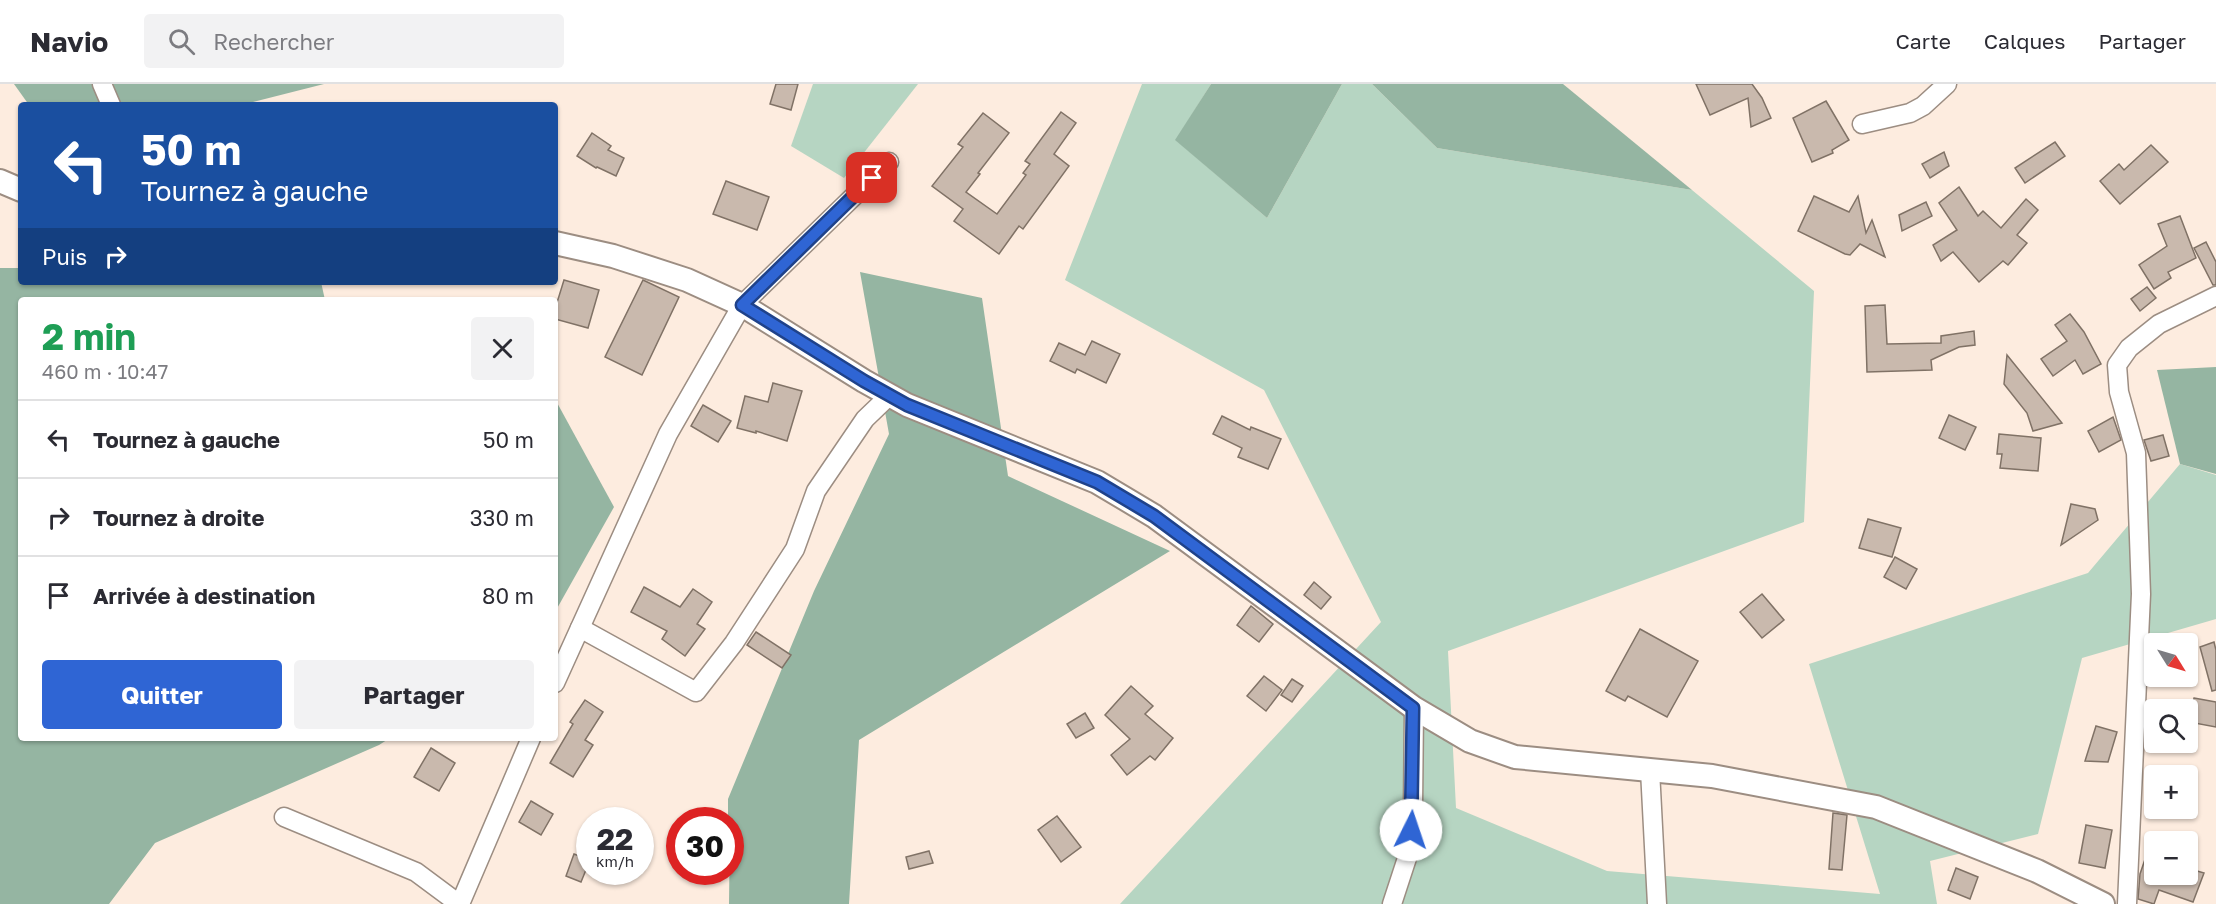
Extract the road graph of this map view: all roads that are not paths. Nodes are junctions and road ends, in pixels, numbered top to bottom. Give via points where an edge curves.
1 (102, 84) edge
2 (1947, 84) edge
3 (110, 102) edge
4 (1862, 124) dead end
5 (888, 162) dead end
6 (0, 181) edge
7 (18, 189) edge
8 (558, 244) edge
9 (2216, 296) edge
10 (742, 305) junction
11 (890, 395) junction
12 (580, 628) junction
13 (558, 676) edge
14 (1413, 708) junction
15 (530, 741) edge
16 (1650, 770) junction
17 (284, 817) dead end
18 (460, 904) edge
19 (1392, 904) edge
20 (1656, 904) edge
21 (2103, 904) edge
22 (2127, 904) edge

1 - 3 street
2 - 4 street via 1910,113
5 - 10 street
6 - 7 street
8 - 10 street via 613,256 687,280
9 - 22 street via 2159,324 2128,348 2117,365 2119,392 2136,453 2141,594
10 - 11 street
10 - 12 street via 668,434
11 - 12 street via 865,419 816,491 795,549 734,643 696,692
11 - 14 street via 1097,482 1154,516
12 - 13 street
14 - 16 street via 1470,741 1515,757
14 - 19 street via 1409,852
15 - 18 street
16 - 20 street
16 - 21 street via 1712,776 1876,807 2027,867
17 - 18 street via 416,872

